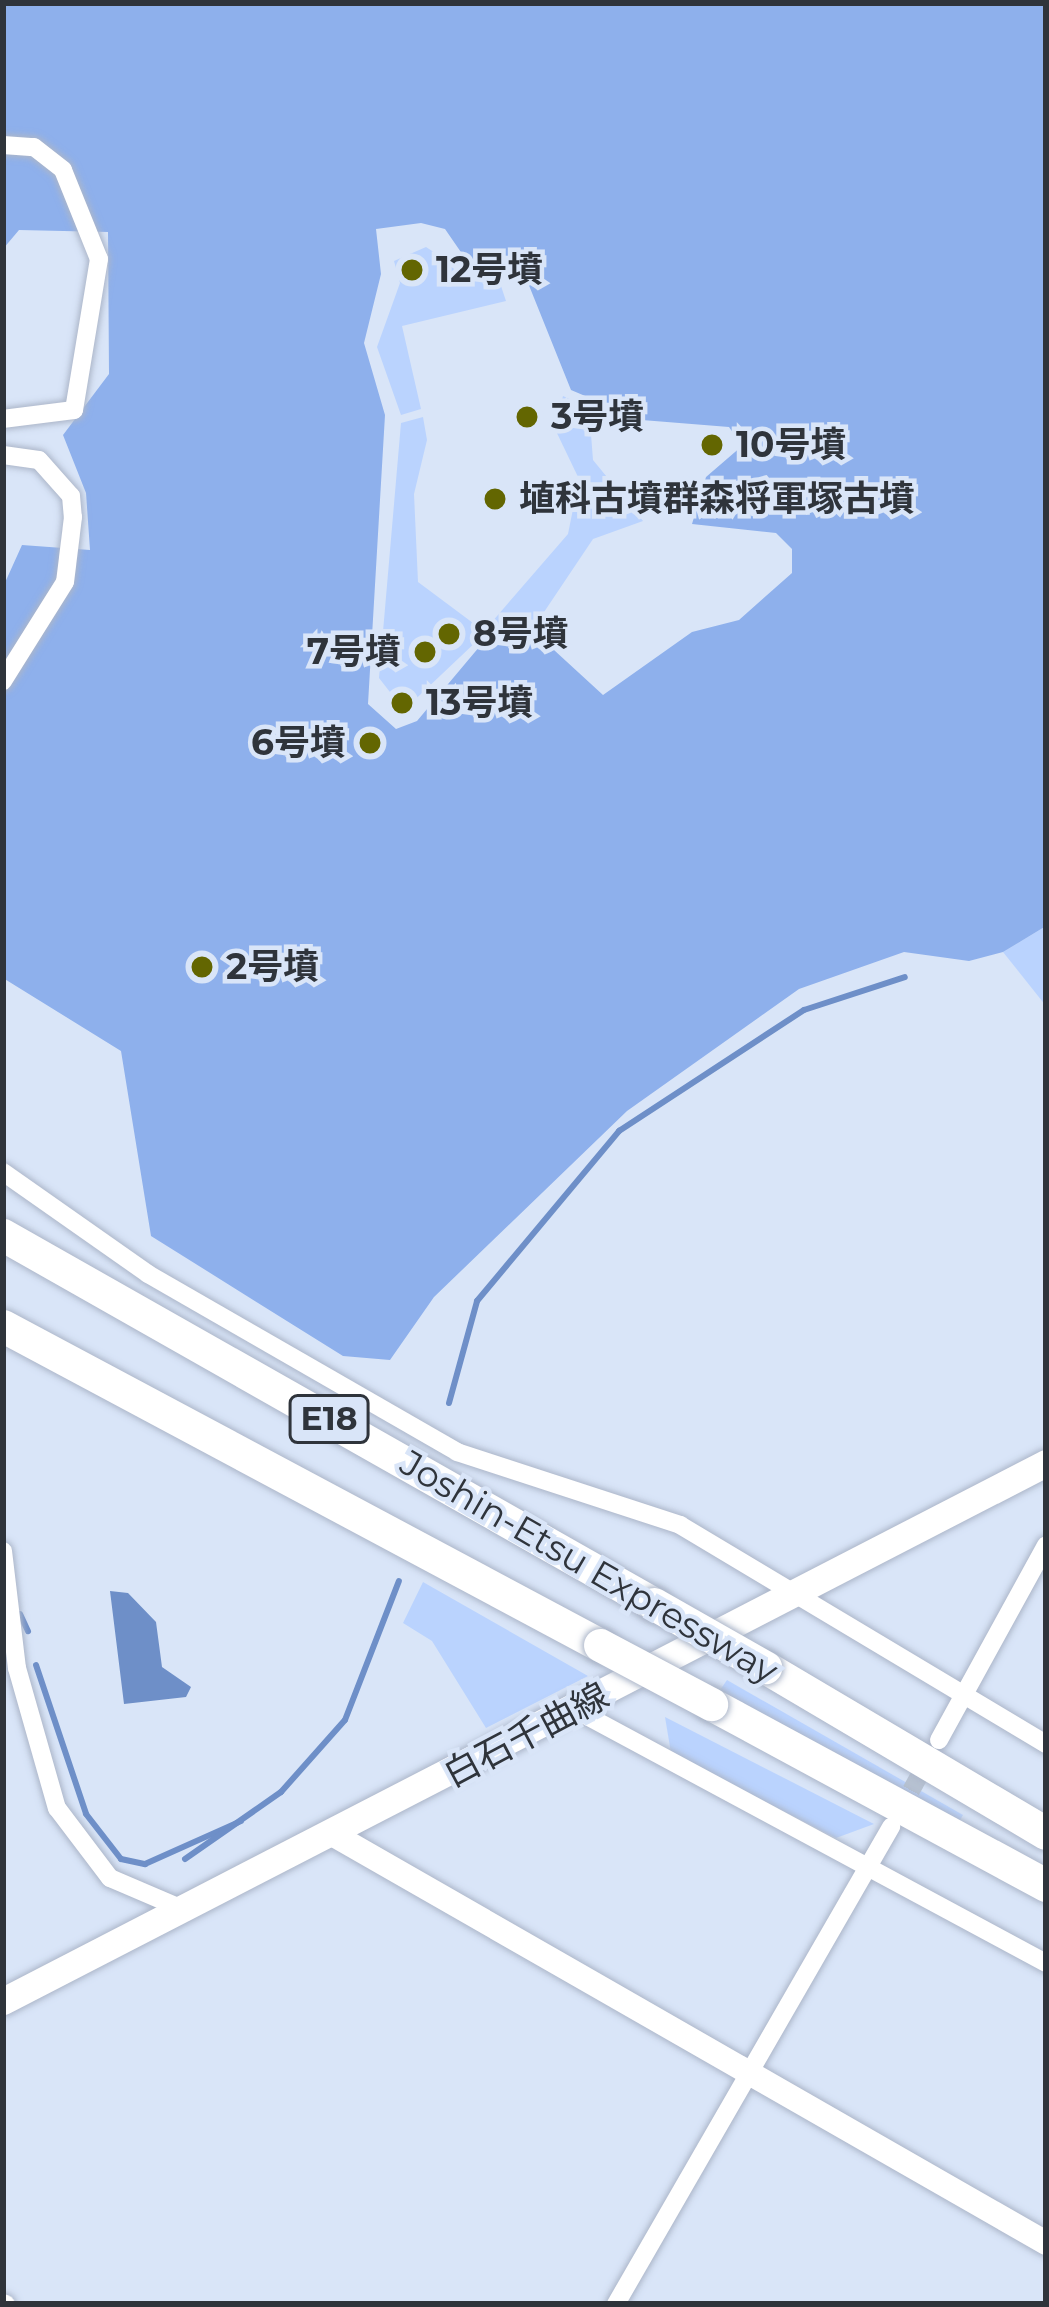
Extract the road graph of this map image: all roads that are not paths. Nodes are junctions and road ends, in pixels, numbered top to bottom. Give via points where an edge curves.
1 (3, 145) edge
2 (3, 419) edge
3 (3, 455) edge
4 (3, 681) edge
5 (3, 1172) edge
6 (3, 1235) edge
7 (3, 1326) edge
8 (1046, 1463) edge
9 (1046, 1545) edge
10 (3, 1550) edge
11 (792, 1595) junction
12 (963, 1700) junction
13 (576, 1710) junction
14 (939, 1740) tunnel mouth
15 (1046, 1744) edge
16 (891, 1827) tunnel mouth
17 (1046, 1833) edge
18 (334, 1835) junction
19 (867, 1864) junction
20 (1046, 1885) edge
21 (185, 1910) junction
22 (1046, 1963) edge
23 (3, 2001) edge
24 (747, 2074) junction
25 (1046, 2243) edge
26 (616, 2304) edge

1 - 2 street via 34,147 63,170 99,260 74,410
3 - 4 street via 39,460 58,477 73,518 65,582
5 - 11 street via 148,1274 457,1452 680,1525
6 - 17 highway, Joshin-Etsu Expressway / E18, bridge
7 - 20 highway, Joshin-Etsu Expressway / E18, bridge
8 - 11 main road, 白石千曲線
9 - 12 street
10 - 21 street via 17,1668 56,1808 110,1878
11 - 12 street
11 - 13 main road, 白石千曲線
12 - 14 street
12 - 15 street
13 - 18 main road, 白石千曲線
13 - 19 street
16 - 19 street
18 - 21 main road, 白石千曲線
18 - 24 street
19 - 22 street
19 - 24 street
21 - 23 main road, 白石千曲線
24 - 25 street
24 - 26 street

